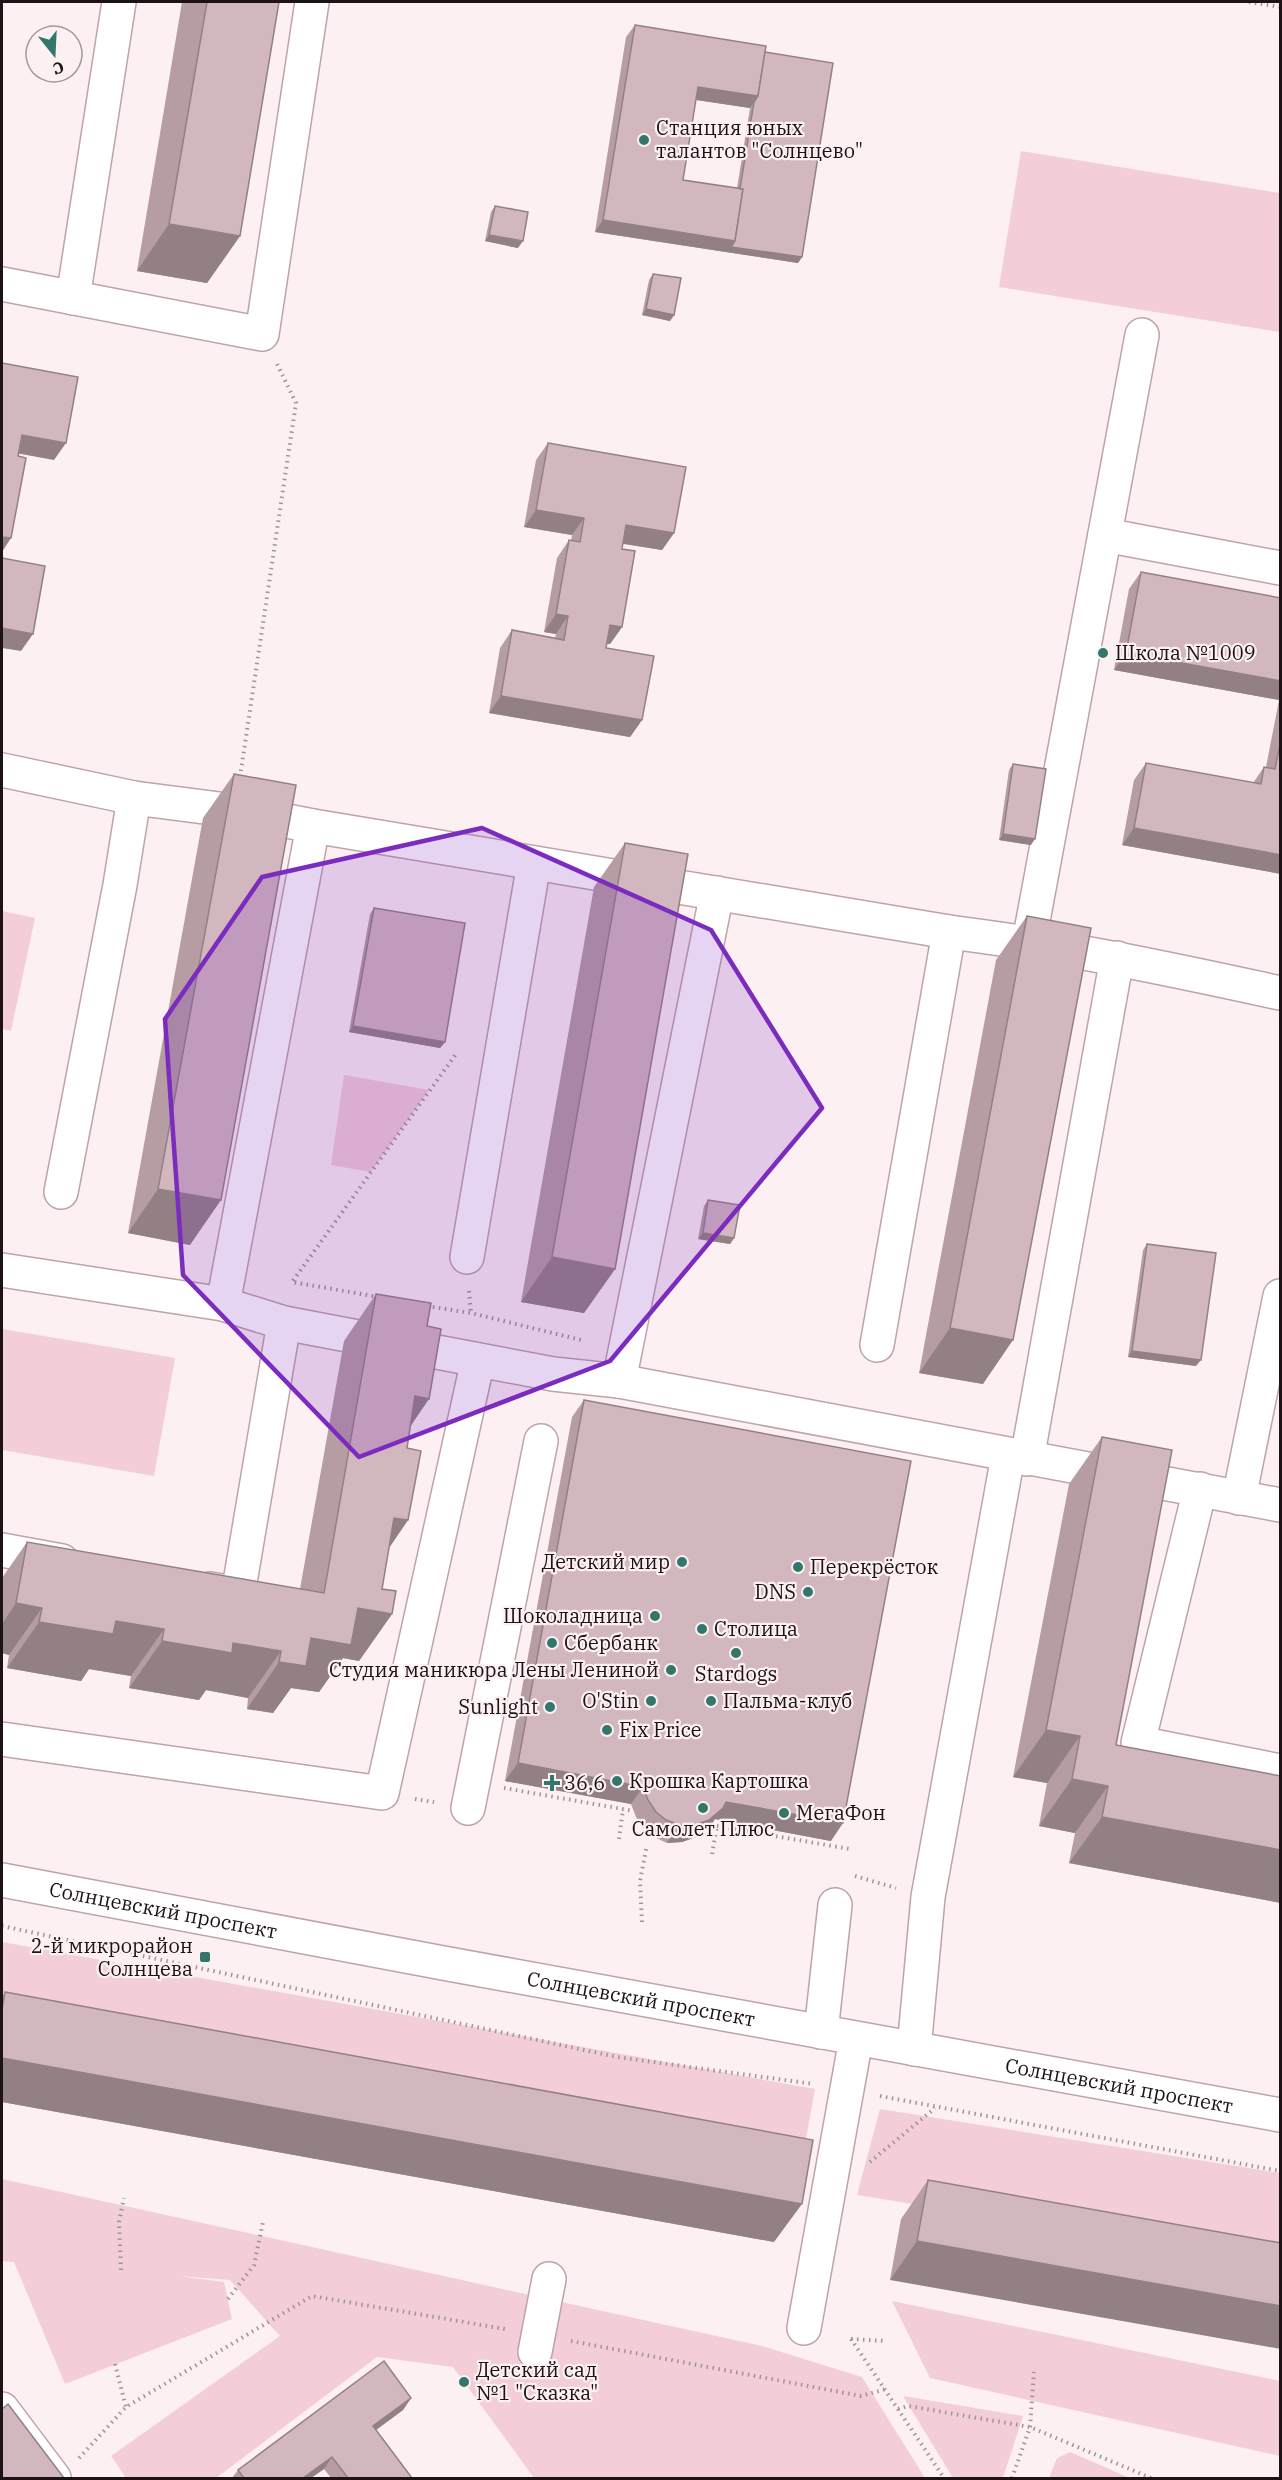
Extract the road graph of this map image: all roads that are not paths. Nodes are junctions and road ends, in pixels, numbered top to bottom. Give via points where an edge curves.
1 (119, 2) edge
2 (312, 2) edge
3 (2, 284) edge
4 (73, 298) junction
5 (1142, 335) dead end
6 (1105, 535) junction
7 (1281, 568) edge
8 (2, 770) edge
9 (134, 798) junction
10 (314, 826) junction
11 (534, 863) junction
12 (717, 892) junction
13 (949, 932) junction
14 (1029, 942) junction
15 (1117, 958) junction
16 (1281, 993) edge
17 (61, 1192) dead end
18 (467, 1257) dead end
19 (2, 1270) edge
20 (1281, 1296) edge
21 (223, 1304) junction
22 (284, 1323) junction
23 (877, 1345) dead end
24 (478, 1360) junction
25 (622, 1366) junction
26 (541, 1441) dead end
27 (1018, 1457) junction
28 (1200, 1489) junction
29 (1239, 1498) junction
30 (1281, 1506) edge
31 (2, 1550) edge
32 (92, 1567) edge
33 (182, 1584) edge
34 (2, 1739) edge
35 (1281, 1771) edge
36 (468, 1809) road end
37 (2, 1881) edge
38 (835, 1905) dead end
39 (821, 2032) junction
40 (856, 2039) junction
41 (914, 2049) junction
42 (1281, 2115) edge
43 (549, 2279) dead end
44 (804, 2328) dead end
45 (536, 2343) road end
46 (2, 2409) edge
47 (64, 2471) edge

1 - 4 street
2 - 4 street via 262,334
3 - 4 street
5 - 6 street
6 - 7 street
6 - 14 street
8 - 9 street
9 - 10 street
9 - 17 street
10 - 11 street
10 - 21 street
11 - 12 street
11 - 18 street
12 - 13 street
12 - 25 street
13 - 14 street
13 - 23 street
14 - 15 street
15 - 16 street
15 - 27 street
19 - 21 street
20 - 29 street
21 - 22 street
22 - 24 street
22 - 33 street via 238,1594
24 - 25 street via 552,1374
24 - 34 street via 382,1793
25 - 27 street
26 - 36 street
27 - 28 street
27 - 41 street via 928,1897
28 - 29 street
28 - 35 street via 1138,1743
29 - 30 street
31 - 32 street
37 - 39 street, Солнцевский проспект
38 - 39 street
39 - 40 street, Солнцевский проспект
40 - 41 street, Солнцевский проспект
40 - 44 street
41 - 42 street, Солнцевский проспект
43 - 45 street
46 - 47 street

